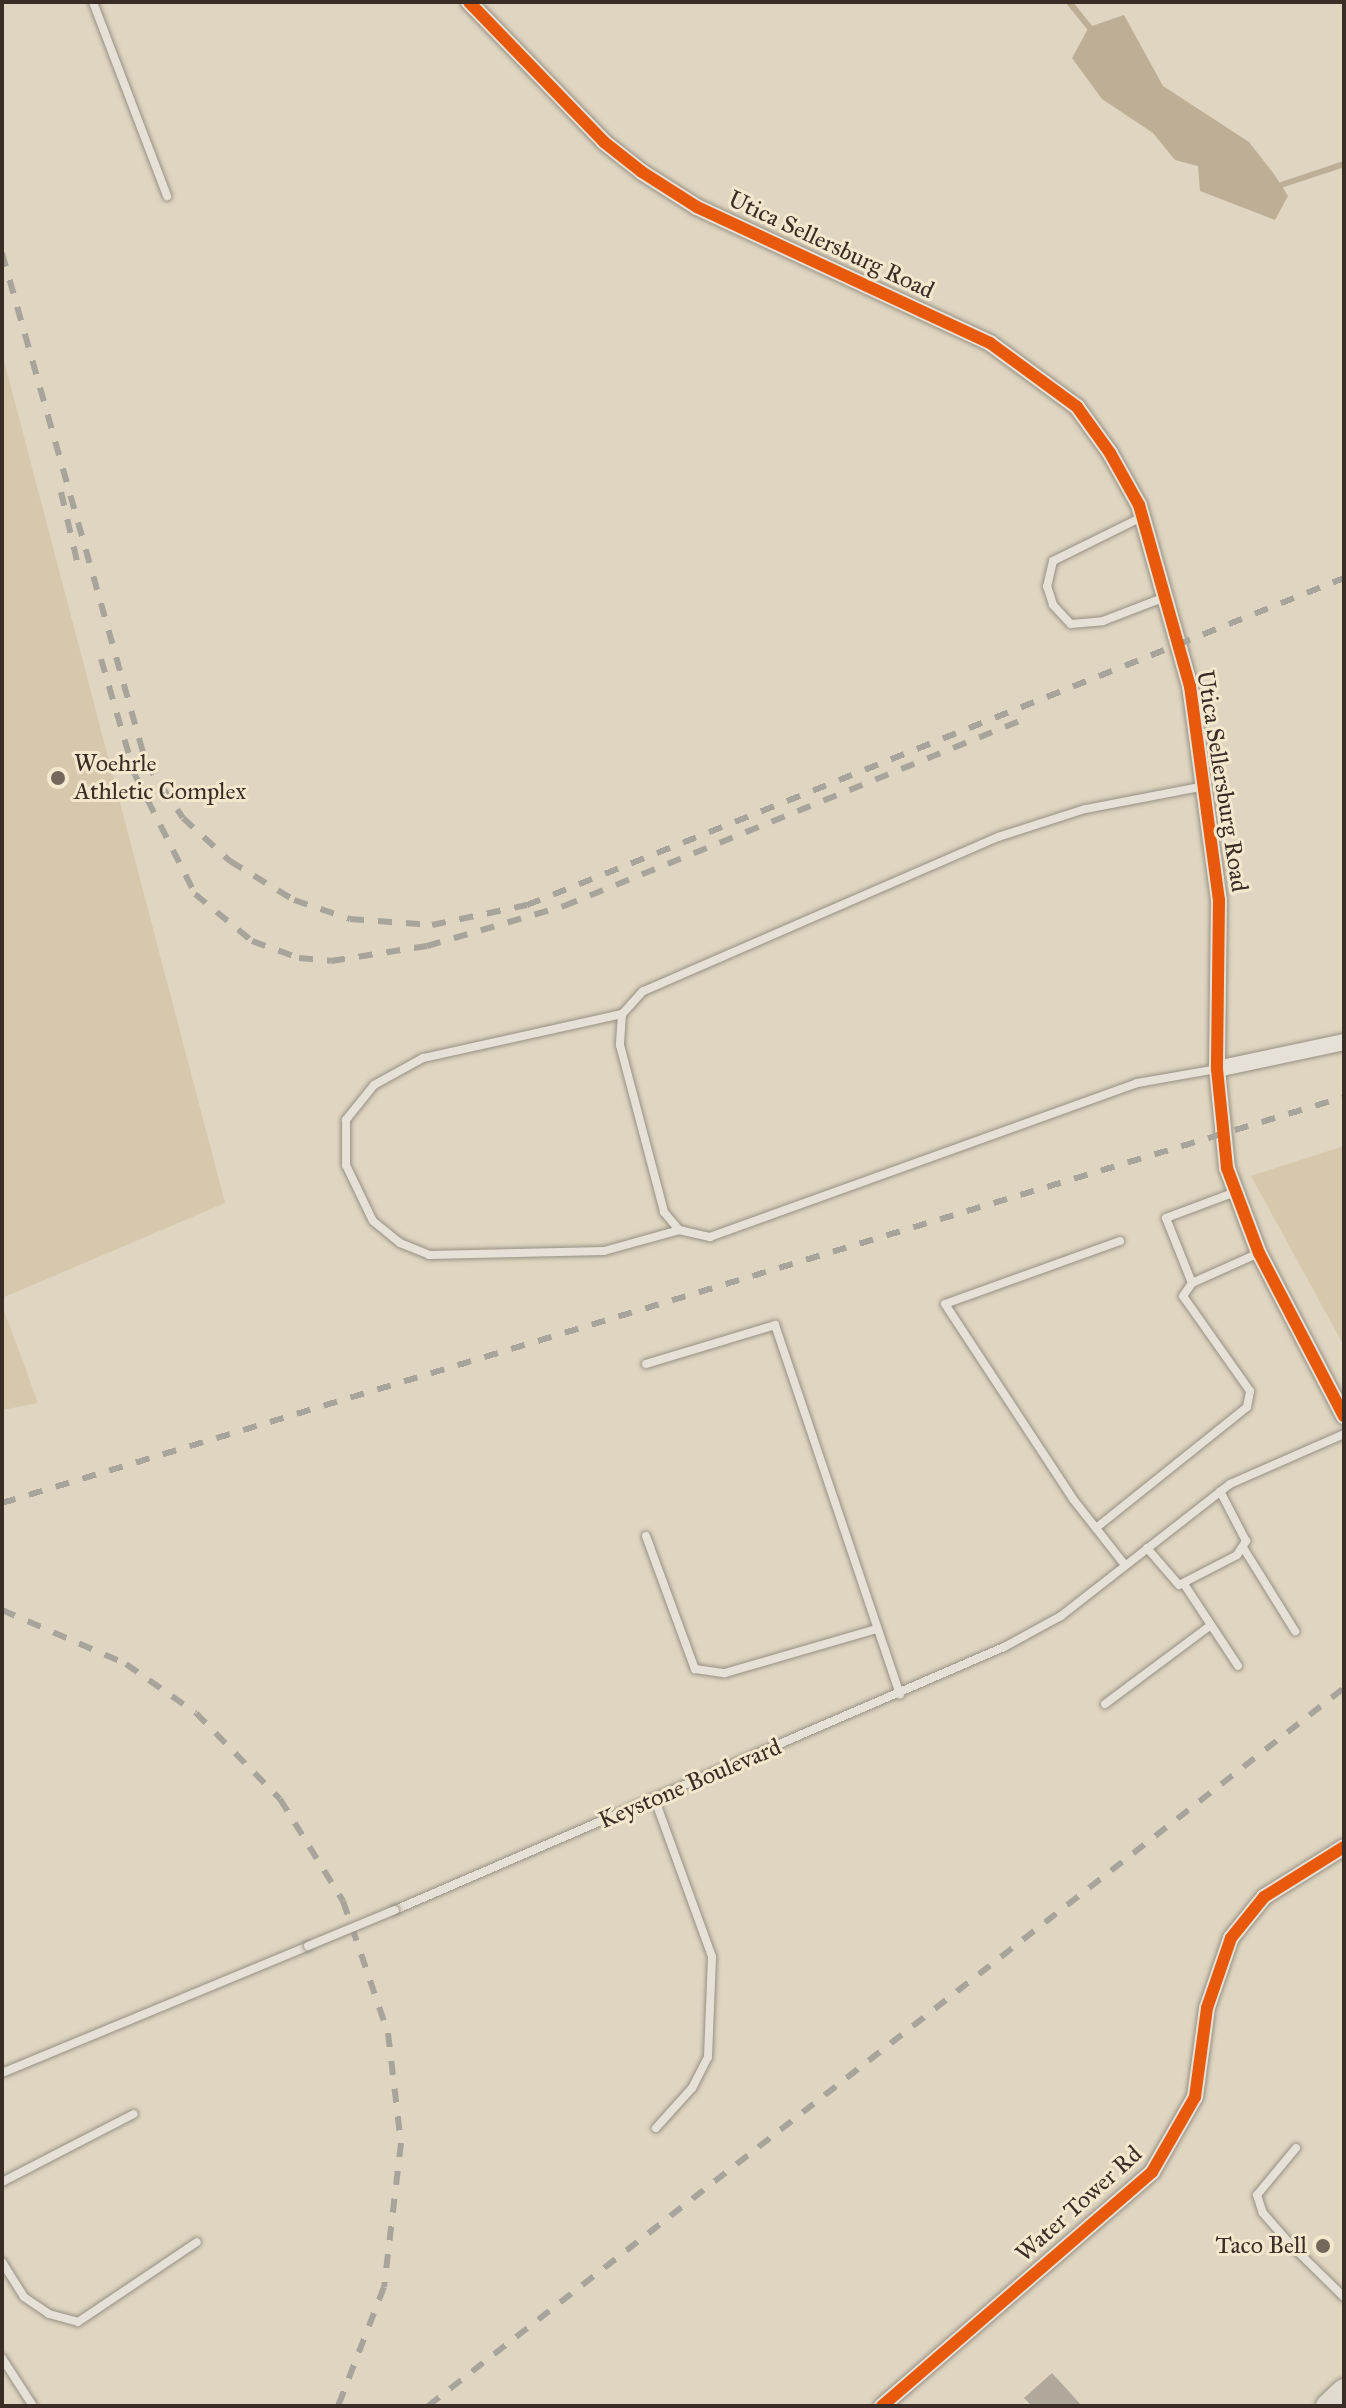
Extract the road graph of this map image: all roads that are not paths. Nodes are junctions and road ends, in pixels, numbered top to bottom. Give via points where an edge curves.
1 (93, 2) edge
2 (469, 2) edge
3 (167, 196) dead end
4 (1142, 517) junction
5 (1163, 598) junction
6 (1205, 786) junction
7 (622, 1014) junction
8 (1344, 1042) edge
9 (1217, 1069) junction
10 (1233, 1193) junction
11 (679, 1230) junction
12 (1120, 1241) dead end
13 (1259, 1253) junction
14 (1192, 1283) junction
15 (646, 1364) dead end
16 (1344, 1416) edge
17 (1344, 1434) edge
18 (1220, 1491) junction
19 (1096, 1528) junction
20 (646, 1536) dead end
21 (1147, 1548) junction
22 (1244, 1549) junction
23 (1125, 1565) junction
24 (1184, 1584) junction
25 (1211, 1625) junction
26 (876, 1629) junction
27 (1295, 1631) dead end
28 (1238, 1666) dead end
29 (900, 1694) junction
30 (1105, 1704) dead end
31 (655, 1800) junction
32 (1344, 1847) edge
33 (2, 2073) edge
34 (134, 2114) dead end
35 (656, 2128) dead end
36 (1296, 2148) dead end
37 (2, 2182) edge
38 (197, 2242) dead end
39 (2, 2262) edge
40 (1344, 2297) edge
41 (2, 2358) edge
42 (1344, 2391) edge
43 (33, 2406) edge
44 (882, 2406) edge
45 (1328, 2406) edge

1 - 3 lane
2 - 4 street, Utica Sellersburg Road via 604,142 642,172 697,207 990,343 1031,370 1077,407 1110,453
4 - 5 street, Utica Sellersburg Road
4 - 5 lane via 1053,561 1047,586 1053,605 1071,624 1103,621
5 - 6 street, Utica Sellersburg Road via 1190,686
6 - 7 lane via 1085,809 998,837 643,991
6 - 9 street, Utica Sellersburg Road via 1219,900
7 - 11 lane via 620,1045 664,1212
7 - 11 lane via 423,1058 374,1085 346,1120 346,1165 373,1221 400,1243 429,1255 604,1251
8 - 9 street
9 - 10 street, Utica Sellersburg Road
9 - 11 lane via 1137,1083 710,1237
10 - 13 street, Utica Sellersburg Road
10 - 14 lane via 1166,1218
12 - 19 lane via 945,1304
13 - 14 lane
13 - 16 street, Utica Sellersburg Road
14 - 19 lane via 1183,1296 1250,1391 1247,1407
15 - 26 lane via 775,1325
17 - 18 lane, Keystone Boulevard
18 - 21 lane, Keystone Boulevard
18 - 22 lane via 1246,1541
19 - 23 lane
20 - 26 lane via 695,1669 725,1673
21 - 23 lane, Keystone Boulevard
21 - 24 lane via 1172,1582
22 - 24 lane
22 - 27 lane
23 - 29 lane, Keystone Boulevard via 1061,1616
24 - 25 lane
25 - 28 lane
25 - 30 lane
26 - 29 lane
29 - 31 lane, Keystone Boulevard
31 - 33 lane, Keystone Boulevard, bridge
31 - 35 lane via 712,1957 708,2057 692,2088
32 - 44 street, Water Tower Rd via 1264,1897 1231,1938 1207,2008 1195,2097 1152,2172
34 - 37 lane
36 - 40 lane via 1257,2195 1263,2213
38 - 39 lane via 78,2322 49,2314 24,2297
41 - 43 lane
42 - 45 main road

